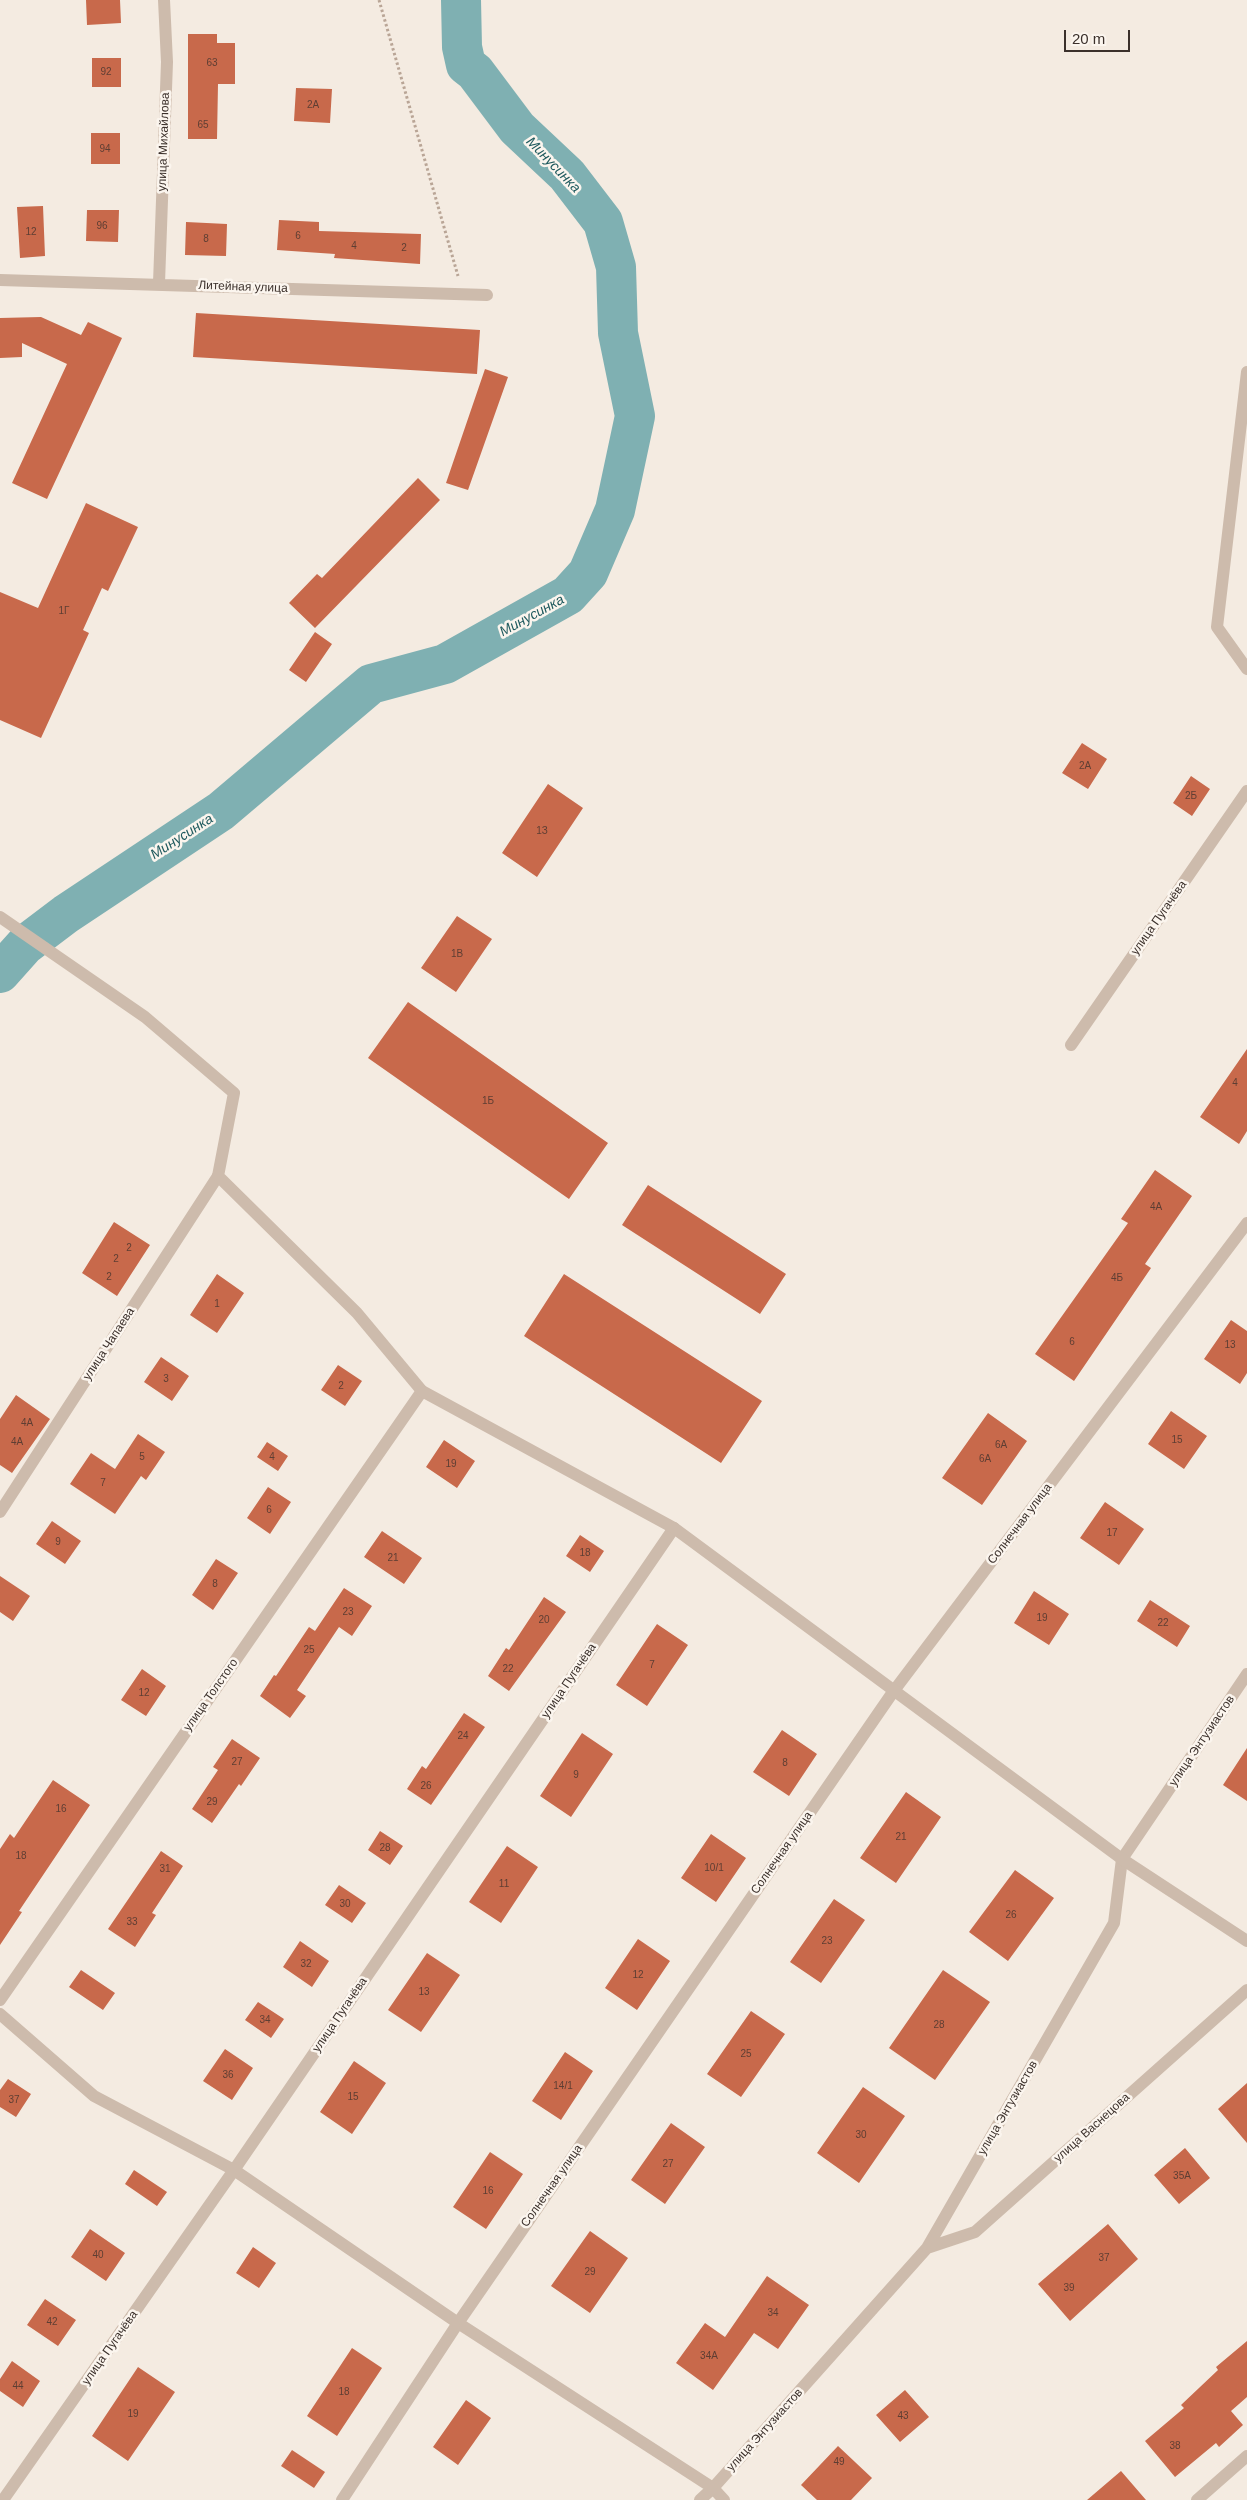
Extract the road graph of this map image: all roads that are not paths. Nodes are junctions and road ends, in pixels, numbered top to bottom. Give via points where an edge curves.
1 (164, 0) edge
2 (0, 280) edge
3 (159, 283) junction
4 (487, 296) dead end
5 (1247, 372) edge
6 (1247, 669) edge
7 (1247, 791) edge
8 (0, 917) edge
9 (1071, 1046) dead end
10 (218, 1176) junction
11 (1247, 1223) edge
12 (422, 1390) junction
13 (0, 1512) edge
14 (674, 1528) junction
15 (1247, 1674) edge
16 (893, 1692) junction
17 (1122, 1859) junction
18 (1247, 1940) edge
19 (1247, 1990) edge
20 (0, 2000) edge
21 (0, 2014) edge
22 (234, 2170) junction
23 (927, 2248) junction
24 (458, 2323) junction
25 (1247, 2456) edge
26 (713, 2488) junction
27 (3, 2500) edge
28 (342, 2500) edge
29 (700, 2500) edge
30 (724, 2500) edge
31 (1197, 2500) edge

1 - 3 street, улица Михайлова via 167,62
2 - 3 street, Литейная улица
3 - 4 street, Литейная улица
5 - 6 street via 1217,627
7 - 9 street, улица Пугачёва
8 - 10 street via 145,1016 234,1093
10 - 12 street via 357,1314
10 - 13 street, улица Чапаева
11 - 16 street, Солнечная улица
12 - 14 street
12 - 20 street, улица Толстого
14 - 16 street
14 - 22 street, улица Пугачёва
15 - 17 street, улица Энтузиастов
16 - 17 street
16 - 24 street, Солнечная улица
17 - 18 street
17 - 23 street, улица Энтузиастов via 1114,1923
19 - 23 street, улица Васнецова via 975,2232
21 - 22 street via 94,2096
22 - 24 street
22 - 27 street, улица Пугачёва
23 - 26 street, улица Энтузиастов
24 - 26 street
24 - 28 street, Солнечная улица
25 - 31 street
26 - 29 street, улица Энтузиастов
26 - 30 street

